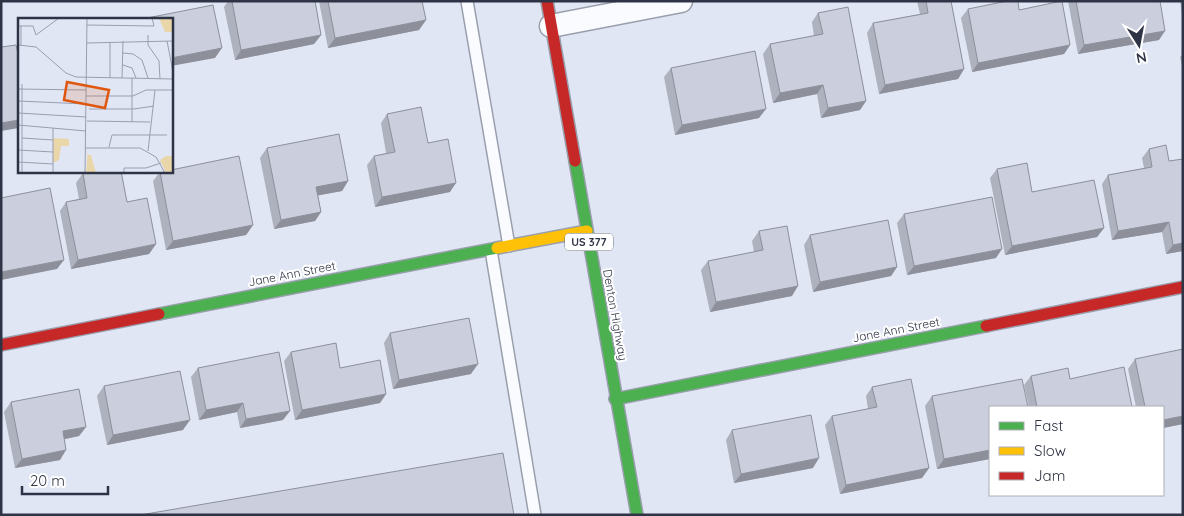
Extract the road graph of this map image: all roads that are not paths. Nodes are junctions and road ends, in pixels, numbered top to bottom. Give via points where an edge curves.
1 (467, 1) edge
2 (547, 1) edge
3 (681, 1) edge
4 (551, 26) junction
5 (587, 231) junction
6 (509, 246) junction
7 (491, 250) junction
8 (1183, 287) edge
9 (1, 345) edge
10 (615, 399) junction
11 (536, 515) edge
12 (638, 515) edge

1 - 6 lane
2 - 4 street, Denton Highway / US 377
3 - 4 street
4 - 5 street, Denton Highway / US 377
5 - 6 street, Jane Ann Street
5 - 10 street, Denton Highway / US 377
6 - 7 street, Jane Ann Street
7 - 9 street, Jane Ann Street
7 - 11 lane
8 - 10 street, Jane Ann Street
10 - 12 street, Denton Highway / US 377

